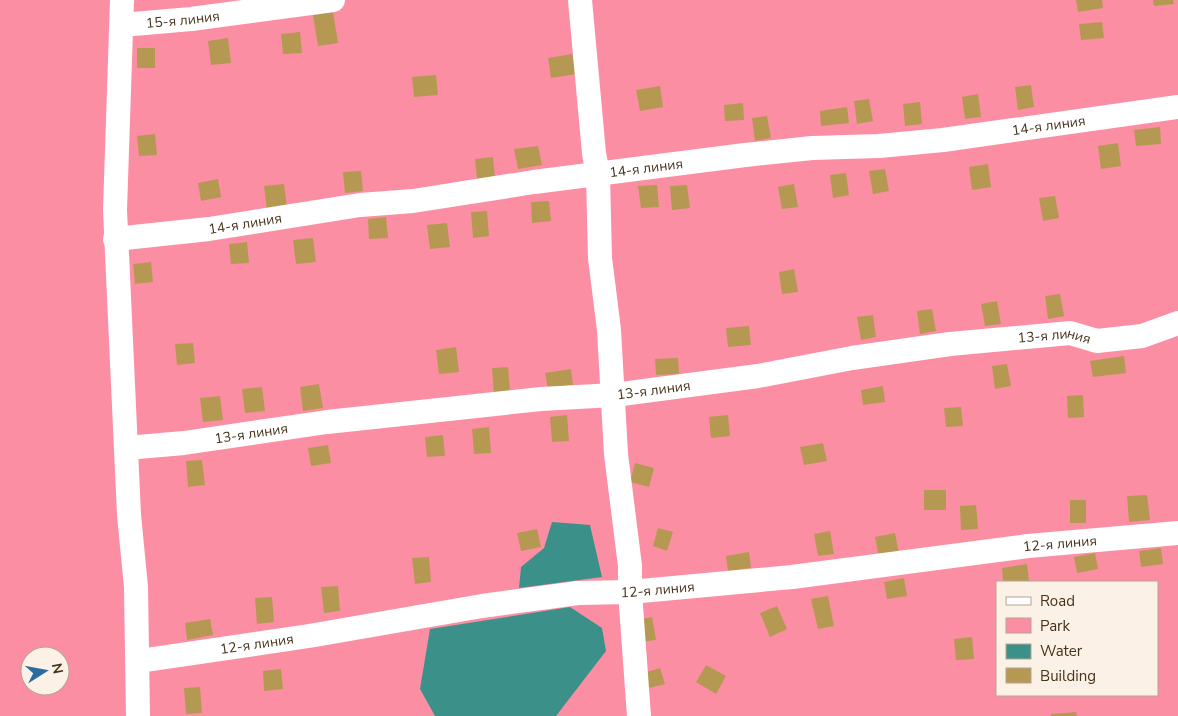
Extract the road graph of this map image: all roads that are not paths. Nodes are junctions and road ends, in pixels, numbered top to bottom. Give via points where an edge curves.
1 (122, 0) edge
2 (333, 0) edge
3 (580, 0) edge
4 (122, 25) junction
5 (1178, 107) edge
6 (598, 175) junction
7 (116, 239) junction
8 (1178, 323) edge
9 (614, 395) junction
10 (126, 448) junction
11 (1178, 533) edge
12 (630, 592) junction
13 (139, 661) junction
14 (138, 716) edge
15 (639, 716) edge

1 - 4 street
2 - 4 street, 15-я линия
3 - 6 street
4 - 7 street
5 - 6 street, 14-я линия via 943,140 812,148
6 - 7 street, 14-я линия
6 - 9 street via 600,258
7 - 10 street
8 - 9 street, 13-я линия via 1142,336 1097,341 1070,333 950,344 758,376
9 - 10 street, 13-я линия via 541,399 327,422 184,444
9 - 12 street
10 - 13 street
11 - 12 street, 12-я линия via 1028,546 792,577
12 - 13 street, 12-я линия via 578,593 492,605
12 - 15 street
13 - 14 street

